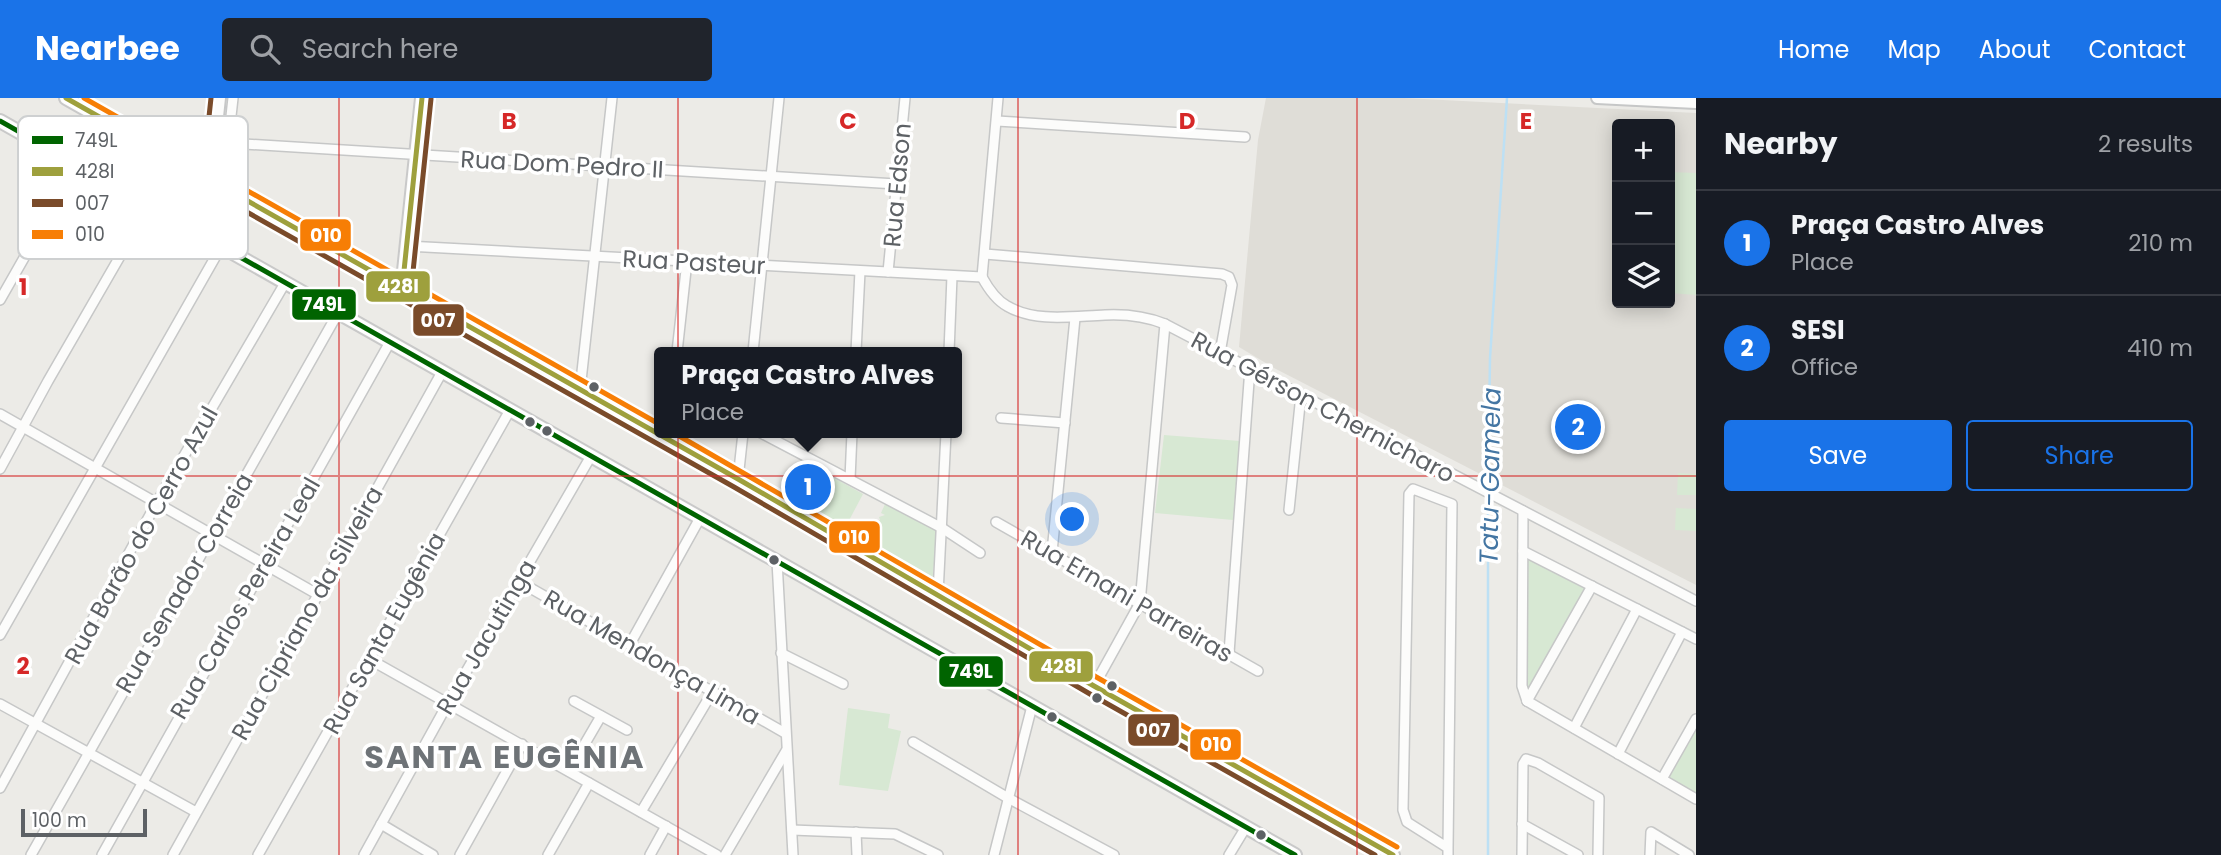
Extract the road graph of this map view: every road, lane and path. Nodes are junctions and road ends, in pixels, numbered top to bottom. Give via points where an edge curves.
1 (66, 98) edge
2 (220, 98) edge
3 (233, 98) edge
4 (422, 98) edge
5 (612, 98) edge
6 (779, 98) edge
7 (905, 98) edge
8 (998, 98) edge
9 (1597, 98) edge
10 (1696, 103) edge
11 (97, 116) edge
12 (218, 116) edge
13 (231, 116) edge
14 (996, 121) junction
15 (1, 125) edge
16 (18, 134) edge
17 (1245, 137) dead end
18 (248, 144) edge
19 (416, 155) junction
20 (604, 166) junction
21 (772, 176) junction
22 (896, 184) junction
23 (248, 202) edge
24 (407, 246) junction
25 (985, 254) junction
26 (595, 257) junction
27 (23, 259) edge
28 (119, 259) edge
29 (214, 259) edge
30 (242, 259) edge
31 (687, 261) junction
32 (763, 266) junction
33 (860, 271) junction
34 (888, 272) junction
35 (952, 276) junction
36 (982, 277) junction
37 (285, 283) junction
38 (402, 290) junction
39 (0, 300) edge
40 (338, 313) junction
41 (1075, 317) junction
42 (1165, 324) junction
43 (390, 342) junction
44 (678, 347) edge
45 (754, 347) edge
46 (856, 347) edge
47 (949, 347) edge
48 (1220, 353) junction
49 (1250, 368) junction
50 (442, 372) junction
51 (580, 390) junction
52 (1301, 395) junction
53 (510, 410) junction
54 (0, 414) edge
55 (1001, 418) dead end
56 (1065, 423) junction
57 (23, 427) junction
58 (654, 429) edge
59 (671, 438) edge
60 (742, 438) edge
61 (771, 438) edge
62 (852, 438) edge
63 (946, 438) edge
64 (591, 456) junction
65 (95, 468) junction
66 (0, 469) edge
67 (738, 479) junction
68 (850, 479) junction
69 (157, 502) junction
70 (1289, 510) dead end
71 (1523, 511) junction
72 (700, 518) junction
73 (996, 522) dead end
74 (942, 528) junction
75 (212, 534) junction
76 (1523, 551) junction
77 (981, 552) dead end
78 (1052, 552) junction
79 (777, 561) junction
80 (265, 564) junction
81 (518, 581) junction
82 (1592, 586) junction
83 (317, 594) junction
84 (938, 594) junction
85 (1696, 601) edge
86 (1140, 603) junction
87 (1637, 609) junction
88 (1682, 632) junction
89 (0, 635) edge
90 (1696, 639) edge
91 (630, 644) junction
92 (780, 653) junction
93 (1228, 653) junction
94 (369, 659) junction
95 (1258, 671) dead end
96 (843, 684) dead end
97 (1094, 687) junction
98 (713, 691) junction
99 (574, 701) dead end
100 (1527, 701) junction
101 (448, 703) junction
102 (0, 704) edge
103 (1032, 706) junction
104 (601, 716) junction
105 (1696, 719) edge
106 (36, 724) junction
107 (1574, 728) junction
108 (627, 730) dead end
109 (785, 733) junction
110 (913, 742) dead end
111 (522, 744) junction
112 (786, 749) junction
113 (88, 752) junction
114 (1618, 754) junction
115 (569, 771) junction
116 (1662, 779) junction
117 (141, 783) junction
118 (589, 783) junction
119 (0, 788) edge
120 (1008, 798) junction
121 (1696, 799) edge
122 (195, 812) junction
123 (641, 812) junction
124 (381, 824) junction
125 (1522, 824) junction
126 (666, 826) junction
127 (1246, 827) junction
128 (792, 830) junction
129 (856, 832) junction
130 (1448, 852) edge
131 (31, 855) edge
132 (102, 855) edge
133 (173, 855) edge
134 (258, 855) edge
135 (364, 855) edge
136 (433, 855) edge
137 (460, 855) edge
138 (548, 855) edge
139 (650, 855) edge
140 (717, 855) edge
141 (725, 855) edge
142 (793, 855) edge
143 (857, 855) edge
144 (938, 855) edge
145 (993, 855) edge
146 (1114, 855) edge
147 (1229, 855) edge
148 (1295, 855) edge
149 (1393, 855) edge
150 (1522, 855) edge
151 (1578, 855) edge
152 (1598, 855) edge
153 (1650, 855) edge
154 (1689, 855) edge

1 - 11 main road
2 - 12 street
3 - 13 street
4 - 19 main road
5 - 20 street
6 - 21 street
7 - 22 street, Rua Edson
8 - 14 street
9 - 10 street
14 - 17 street
14 - 25 street
15 - 16 main road
18 - 19 street, Rua Dom Pedro II
19 - 20 street, Rua Dom Pedro II
19 - 24 main road
20 - 21 street, Rua Dom Pedro II
20 - 26 street
21 - 22 street, Rua Dom Pedro II
21 - 32 street
22 - 34 street, Rua Edson
23 - 38 main road
24 - 26 street, Rua Pasteur
24 - 38 main road
25 - 36 street
25 - 48 street via 1222,274 1232,285
26 - 31 street, Rua Pasteur
26 - 51 street
27 - 39 street
28 - 57 street
29 - 65 street
30 - 37 main road
31 - 32 street, Rua Pasteur
31 - 44 street
32 - 33 street, Rua Pasteur
32 - 45 street
33 - 34 street, Rua Pasteur
33 - 46 street
34 - 35 street, Rua Pasteur
35 - 36 street, Rua Pasteur
35 - 47 street
36 - 41 street, Rua Gérson Chernicharo via 1006,306
37 - 40 main road
37 - 69 street, Rua Barão do Cerro Azul
38 - 51 main road
40 - 43 main road
40 - 75 street, Rua Senador Correia
41 - 42 street, Rua Gérson Chernicharo via 1139,316
41 - 56 street
42 - 48 street, Rua Gérson Chernicharo
42 - 86 street
43 - 50 main road
43 - 80 street, Rua Carlos Pereira Leal
48 - 49 street, Rua Gérson Chernicharo
49 - 52 street, Rua Gérson Chernicharo
49 - 93 street
50 - 53 main road
50 - 83 street, Rua Cipriano da Silveira
51 - 58 main road
52 - 70 street
52 - 71 street, Rua Gérson Chernicharo
53 - 64 main road
53 - 94 street, Rua Santa Eugênia
54 - 57 street
55 - 56 street
56 - 78 street
57 - 65 street
57 - 66 street
59 - 67 main road
60 - 67 street
61 - 68 street
62 - 68 street
63 - 74 street
64 - 72 main road
64 - 81 street, Rua Jacutinga
65 - 69 street
65 - 89 street
67 - 84 main road
68 - 74 street
69 - 75 street
69 - 106 street, Rua Barão do Cerro Azul
71 - 76 street
71 - 85 street, Rua Gérson Chernicharo
72 - 79 main road
72 - 91 street
73 - 78 street, Rua Ernani Parreiras
74 - 77 street
74 - 84 street
75 - 80 street
75 - 113 street, Rua Senador Correia
76 - 82 street
76 - 100 street via 1522,686
78 - 86 street, Rua Ernani Parreiras
79 - 92 street
79 - 103 main road
80 - 83 street
80 - 117 street, Rua Carlos Pereira Leal
81 - 91 street, Rua Mendonça Lima
81 - 101 street, Rua Jacutinga
82 - 87 street
82 - 100 street
83 - 122 street, Rua Cipriano da Silveira
84 - 97 main road
86 - 93 street, Rua Ernani Parreiras
86 - 97 street
87 - 88 street
87 - 107 street
88 - 90 street
88 - 114 street
91 - 98 street, Rua Mendonça Lima
92 - 96 street
92 - 109 street
93 - 95 street, Rua Ernani Parreiras
94 - 101 street
94 - 134 street, Rua Santa Eugênia
97 - 149 main road
98 - 109 street, Rua Mendonça Lima
98 - 123 street
99 - 104 street
100 - 107 street
101 - 111 street
101 - 124 street, Rua Jacutinga
102 - 106 street
103 - 120 street
103 - 127 main road
104 - 108 street
104 - 115 street
105 - 116 street
106 - 113 street
106 - 119 street, Rua Barão do Cerro Azul
107 - 114 street
109 - 112 street
110 - 120 street
111 - 115 street
111 - 137 street
112 - 128 street
112 - 141 street
113 - 117 street
113 - 131 street, Rua Senador Correia
114 - 116 street
115 - 118 street
116 - 121 street
117 - 122 street
117 - 132 street, Rua Carlos Pereira Leal
118 - 123 street
118 - 138 street
120 - 145 street
120 - 146 street
122 - 133 street, Rua Cipriano da Silveira
123 - 126 street
124 - 135 street, Rua Jacutinga
124 - 136 street
125 - 150 street
125 - 151 street
125 - 152 street via 1526,759 1599,798
126 - 139 street
126 - 140 street
127 - 147 street
127 - 148 main road
128 - 129 street
128 - 142 street
129 - 143 street
129 - 144 street via 895,835
130 - 130 street via 1407,822 1403,810 1409,490 1413,489 1452,504
153 - 154 street via 1651,832

